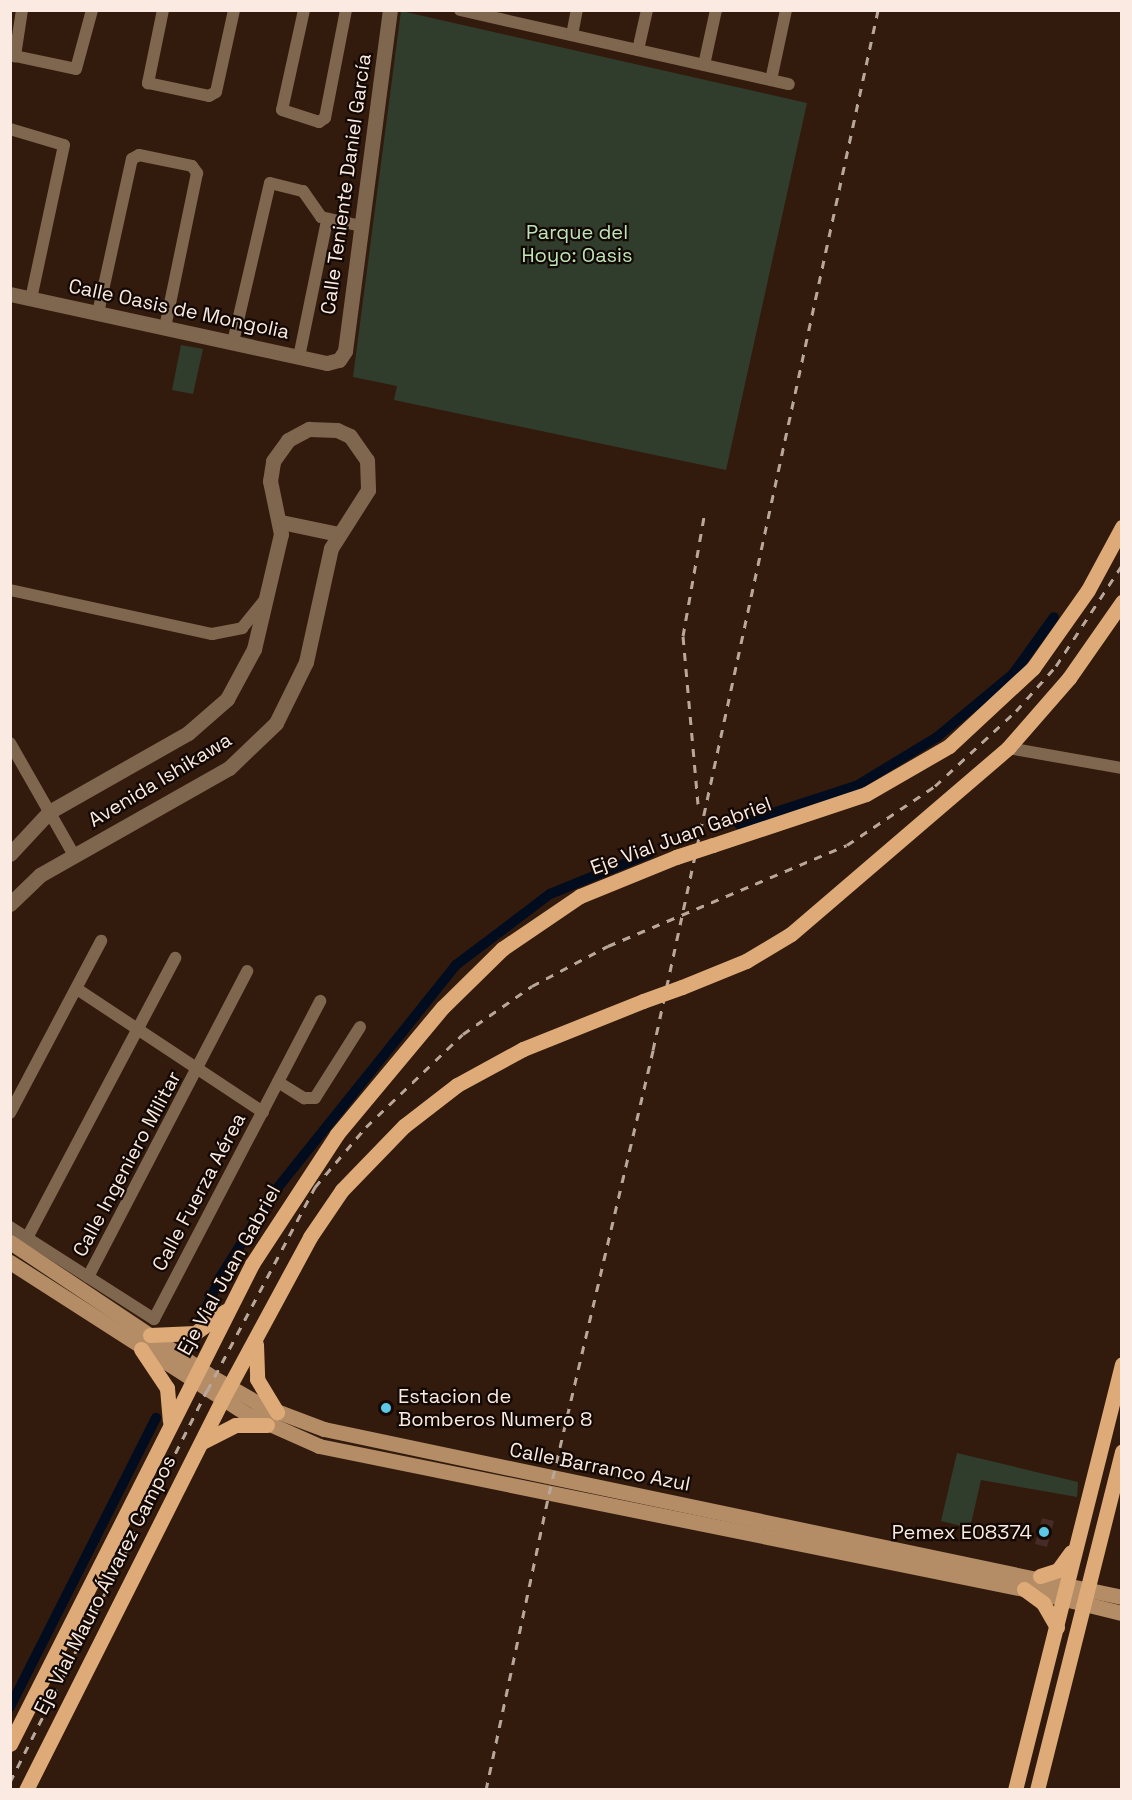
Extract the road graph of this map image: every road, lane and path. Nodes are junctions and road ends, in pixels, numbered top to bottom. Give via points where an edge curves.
1 (22, 10) edge
2 (92, 10) edge
3 (162, 10) edge
4 (234, 10) edge
5 (304, 10) edge
6 (346, 10) edge
7 (390, 10) edge
8 (460, 10) edge
9 (577, 10) edge
10 (646, 10) edge
11 (716, 10) edge
12 (786, 10) edge
13 (505, 15) edge
14 (572, 35) junction
15 (638, 50) junction
16 (704, 65) junction
17 (771, 80) junction
18 (789, 84) dead end
19 (10, 129) edge
20 (327, 220) junction
21 (361, 226) junction
22 (10, 294) edge
23 (31, 298) junction
24 (98, 313) junction
25 (165, 328) junction
26 (232, 342) junction
27 (299, 357) junction
28 (339, 360) joint
29 (281, 522) junction
30 (1122, 527) edge
31 (338, 534) junction
32 (10, 590) edge
33 (268, 596) junction
34 (1120, 606) edge
35 (10, 743) edge
36 (1008, 748) junction
37 (1122, 768) edge
38 (49, 812) junction
39 (10, 854) edge
40 (74, 855) junction
41 (10, 904) edge
42 (101, 941) dead end
43 (175, 958) dead end
44 (247, 971) dead end
45 (76, 989) junction
46 (320, 1001) dead end
47 (360, 1027) dead end
48 (138, 1030) junction
49 (200, 1070) junction
50 (278, 1082) junction
51 (263, 1112) junction
52 (10, 1113) edge
53 (10, 1227) edge
54 (27, 1238) junction
55 (10, 1242) edge
56 (10, 1262) edge
57 (88, 1277) junction
58 (232, 1305) junction
59 (152, 1327) junction
60 (256, 1337) junction
61 (141, 1349) junction
62 (1122, 1364) edge
63 (196, 1375) junction
64 (226, 1394) junction
65 (278, 1412) junction
66 (267, 1425) junction
67 (167, 1434) junction
68 (200, 1443) junction
69 (1122, 1451) edge
70 (1079, 1536) junction
71 (977, 1564) junction
72 (939, 1572) junction
73 (1040, 1576) junction
74 (1088, 1587) junction
75 (1024, 1589) junction
76 (1065, 1590) junction
77 (1122, 1597) edge
78 (1084, 1603) junction
79 (1122, 1614) edge
80 (1057, 1627) junction
81 (10, 1744) edge
82 (26, 1790) edge
83 (1015, 1790) edge
84 (1037, 1790) edge

1 - 2 street via 15,56 76,69
3 - 4 street via 148,83 209,96 216,92
5 - 6 street via 282,112 319,122 325,118
7 - 21 street, Calle Teniente Daniel García
8 - 13 street
9 - 14 street
10 - 15 street
11 - 16 street
12 - 17 street
13 - 14 street
14 - 15 street
15 - 16 street
16 - 17 street
17 - 18 street
19 - 23 street via 64,145
20 - 21 street
20 - 26 street via 316,214 300,189 275,182 268,185
20 - 27 street
21 - 28 street, Calle Teniente Daniel García via 345,351
22 - 23 street, Calle Oasis de Mongolia
23 - 24 street, Calle Oasis de Mongolia
24 - 25 street, Calle Oasis de Mongolia
24 - 25 street via 136,155 197,171
25 - 26 street, Calle Oasis de Mongolia
26 - 27 street, Calle Oasis de Mongolia
27 - 28 street, Calle Oasis de Mongolia via 327,363
29 - 31 street
29 - 31 street, Avenida Ishikawa via 270,481 278,452 309,429 336,430 358,443 369,470 364,500
29 - 33 street, Avenida Ishikawa
30 - 58 main road, Eje Vial Juan Gabriel, bridge via 1088,590 1033,668 949,746 866,794 618,878 561,907 466,982 310,1171 263,1243
31 - 40 street, Avenida Ishikawa via 306,662 276,723 229,768
32 - 33 street via 212,634 242,628
33 - 38 street, Avenida Ishikawa via 248,665 212,715
34 - 36 main road via 1069,678
35 - 38 street
36 - 37 street
36 - 60 main road, bridge via 791,934 746,961 499,1060 457,1084 404,1126 330,1206
38 - 39 street, Avenida Ishikawa
38 - 40 street
40 - 41 street, Avenida Ishikawa via 27,885
42 - 45 street
43 - 48 street
44 - 49 street, Calle Ingeniero Militar
45 - 48 street
45 - 52 street
46 - 50 street, Calle Fuerza Aérea
47 - 50 street via 315,1098 304,1098
48 - 49 street
48 - 54 street
49 - 51 street
49 - 57 street, Calle Ingeniero Militar
50 - 51 street, Calle Fuerza Aérea
51 - 59 street, Calle Fuerza Aérea
53 - 54 street
54 - 57 street
55 - 59 main road, Calle Barranco Azul
56 - 61 main road, Calle Barranco Azul
57 - 59 street
58 - 59 main road via 195,1333
58 - 63 main road, Eje Vial Juan Gabriel
59 - 63 main road, Calle Barranco Azul
60 - 64 main road
60 - 65 main road via 257,1379
61 - 63 main road, Calle Barranco Azul
61 - 67 main road via 167,1388
62 - 70 main road
63 - 64 main road, Calle Barranco Azul
63 - 67 main road, Eje Vial Mauro Álvarez Campos
64 - 65 main road, Calle Barranco Azul
64 - 66 main road, Calle Barranco Azul
64 - 68 main road, Eje Vial Mauro Álvarez Campos
65 - 71 main road, Calle Barranco Azul via 420,1453
66 - 68 main road via 225,1428
66 - 72 main road, Calle Barranco Azul via 346,1453
67 - 81 main road, Eje Vial Mauro Álvarez Campos
68 - 82 main road, Eje Vial Mauro Álvarez Campos
69 - 74 main road
70 - 73 main road via 1062,1567
70 - 76 main road
71 - 72 main road via 974,1573
71 - 73 main road, Calle Barranco Azul
72 - 75 main road, Calle Barranco Azul
73 - 76 main road, Calle Barranco Azul
74 - 76 main road, Calle Barranco Azul
74 - 77 main road, Calle Barranco Azul
74 - 78 main road
75 - 76 main road, Calle Barranco Azul
75 - 80 main road via 1043,1603
76 - 78 main road, Calle Barranco Azul
76 - 80 main road
78 - 79 main road, Calle Barranco Azul
78 - 84 main road
80 - 83 main road

